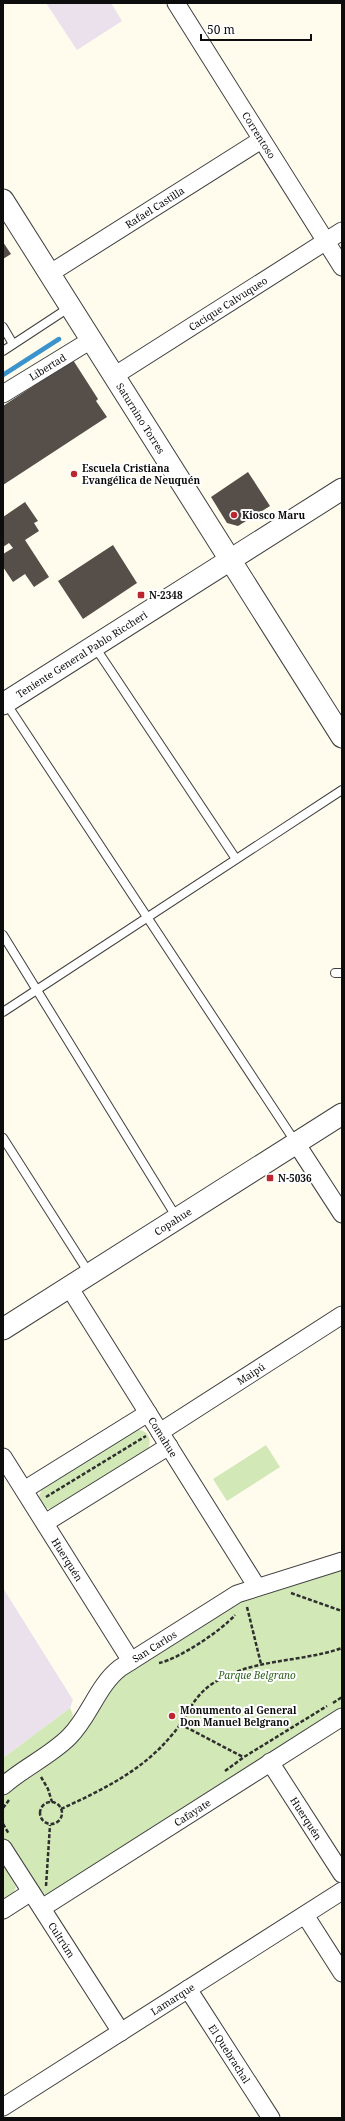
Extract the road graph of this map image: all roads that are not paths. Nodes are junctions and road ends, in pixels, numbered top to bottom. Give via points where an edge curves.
1 (176, 3) edge
2 (261, 140) junction
3 (3, 200) edge
4 (342, 231) edge
5 (326, 241) junction
6 (342, 267) edge
7 (50, 274) junction
8 (70, 307) junction
9 (3, 327) edge
10 (91, 340) junction
11 (13, 344) junction
12 (3, 350) edge
13 (114, 376) junction
14 (3, 394) edge
15 (342, 489) edge
16 (230, 560) junction
17 (94, 646) junction
18 (4, 704) edge
19 (342, 737) edge
20 (342, 790) edge
21 (236, 859) junction
22 (147, 917) junction
23 (3, 935) edge
24 (37, 990) junction
25 (3, 1012) edge
26 (342, 1114) edge
27 (3, 1138) edge
28 (296, 1143) junction
29 (342, 1214) edge
30 (177, 1218) junction
31 (90, 1274) junction
32 (70, 1287) junction
33 (342, 1315) edge
34 (3, 1329) edge
35 (148, 1413) junction
36 (159, 1438) junction
37 (3, 1457) edge
38 (24, 1490) junction
39 (45, 1523) junction
40 (342, 1561) edge
41 (256, 1587) junction
42 (131, 1661) junction
43 (342, 1717) edge
44 (270, 1762) junction
45 (8, 1791) edge
46 (3, 1848) edge
47 (342, 1874) edge
48 (39, 1889) junction
49 (342, 1891) edge
50 (42, 1908) junction
51 (3, 1910) edge
52 (304, 1914) junction
53 (342, 1974) edge
54 (188, 1989) junction
55 (121, 2032) junction
56 (3, 2107) edge
57 (271, 2118) edge

1 - 2 street, Correntoso
2 - 5 street, Correntoso
2 - 7 street, Rafael Castilla
3 - 7 street, Saturnino Torres
4 - 5 street, Cacique Calvuqueo
5 - 6 street, Correntoso
5 - 13 street, Cacique Calvuqueo
7 - 8 street, Saturnino Torres
8 - 10 street, Saturnino Torres
8 - 11 lane
9 - 11 lane
10 - 13 street, Saturnino Torres
10 - 14 street, Libertad
11 - 12 lane
13 - 16 street, Saturnino Torres
15 - 16 street, Teniente General Pablo Riccheri
16 - 17 street, Teniente General Pablo Riccheri
16 - 19 street, Saturnino Torres
17 - 18 street, Teniente General Pablo Riccheri
17 - 21 lane
18 - 22 lane
20 - 21 lane
21 - 22 lane
22 - 24 lane
22 - 28 lane
23 - 24 lane
24 - 25 lane
24 - 30 lane
26 - 28 street, Copahue
27 - 31 lane
28 - 29 street
28 - 30 street, Copahue
30 - 31 street, Copahue
31 - 32 street, Copahue
32 - 34 street, Copahue
32 - 35 street, Comahue
33 - 36 street, Maipú
35 - 36 street, Comahue
35 - 38 street
36 - 39 street, Maipú
36 - 41 street, Comahue
37 - 38 street, Huerquén
38 - 39 street, Huerquén
39 - 42 street, Huerquén
40 - 41 street, San Carlos
41 - 42 street, San Carlos via 231,1597
42 - 45 street, San Carlos via 110,1677 69,1737
43 - 44 street, Cafayate
44 - 47 street, Huerquén
44 - 50 street, Cafayate
46 - 48 street, Cultrúm
48 - 50 street, Cultrúm
48 - 51 street
49 - 52 street, Lamarque
50 - 55 street, Cultrúm
52 - 53 street
52 - 54 street, Lamarque
54 - 55 street, Lamarque
54 - 57 street, El Quebrachal
55 - 56 street, Lamarque

